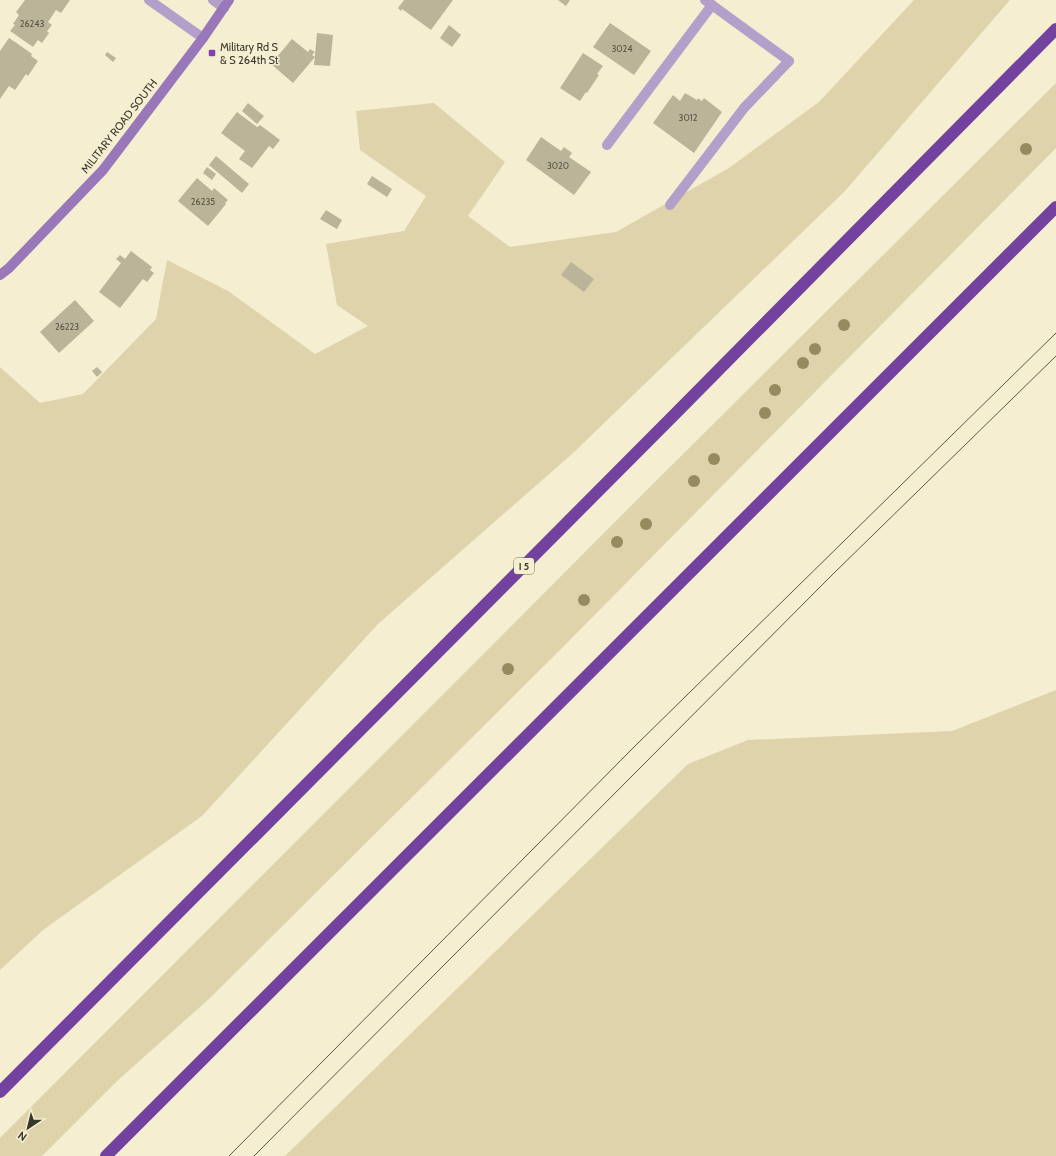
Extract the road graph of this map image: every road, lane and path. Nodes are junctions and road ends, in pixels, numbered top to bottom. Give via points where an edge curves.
1 (148, 0) edge
2 (213, 0) edge
3 (708, 2) edge
4 (227, 4) edge
5 (1056, 28) edge
6 (203, 38) junction
7 (607, 145) dead end
8 (670, 205) dead end
9 (1056, 207) edge
10 (0, 275) edge
11 (0, 1092) edge
12 (106, 1156) edge

1 - 6 street
2 - 4 street
3 - 7 street
3 - 8 street via 790,61 744,108
4 - 6 main road, MILITARY ROAD SOUTH
5 - 11 highway, I 5
6 - 10 main road, MILITARY ROAD SOUTH via 102,170
9 - 12 highway

